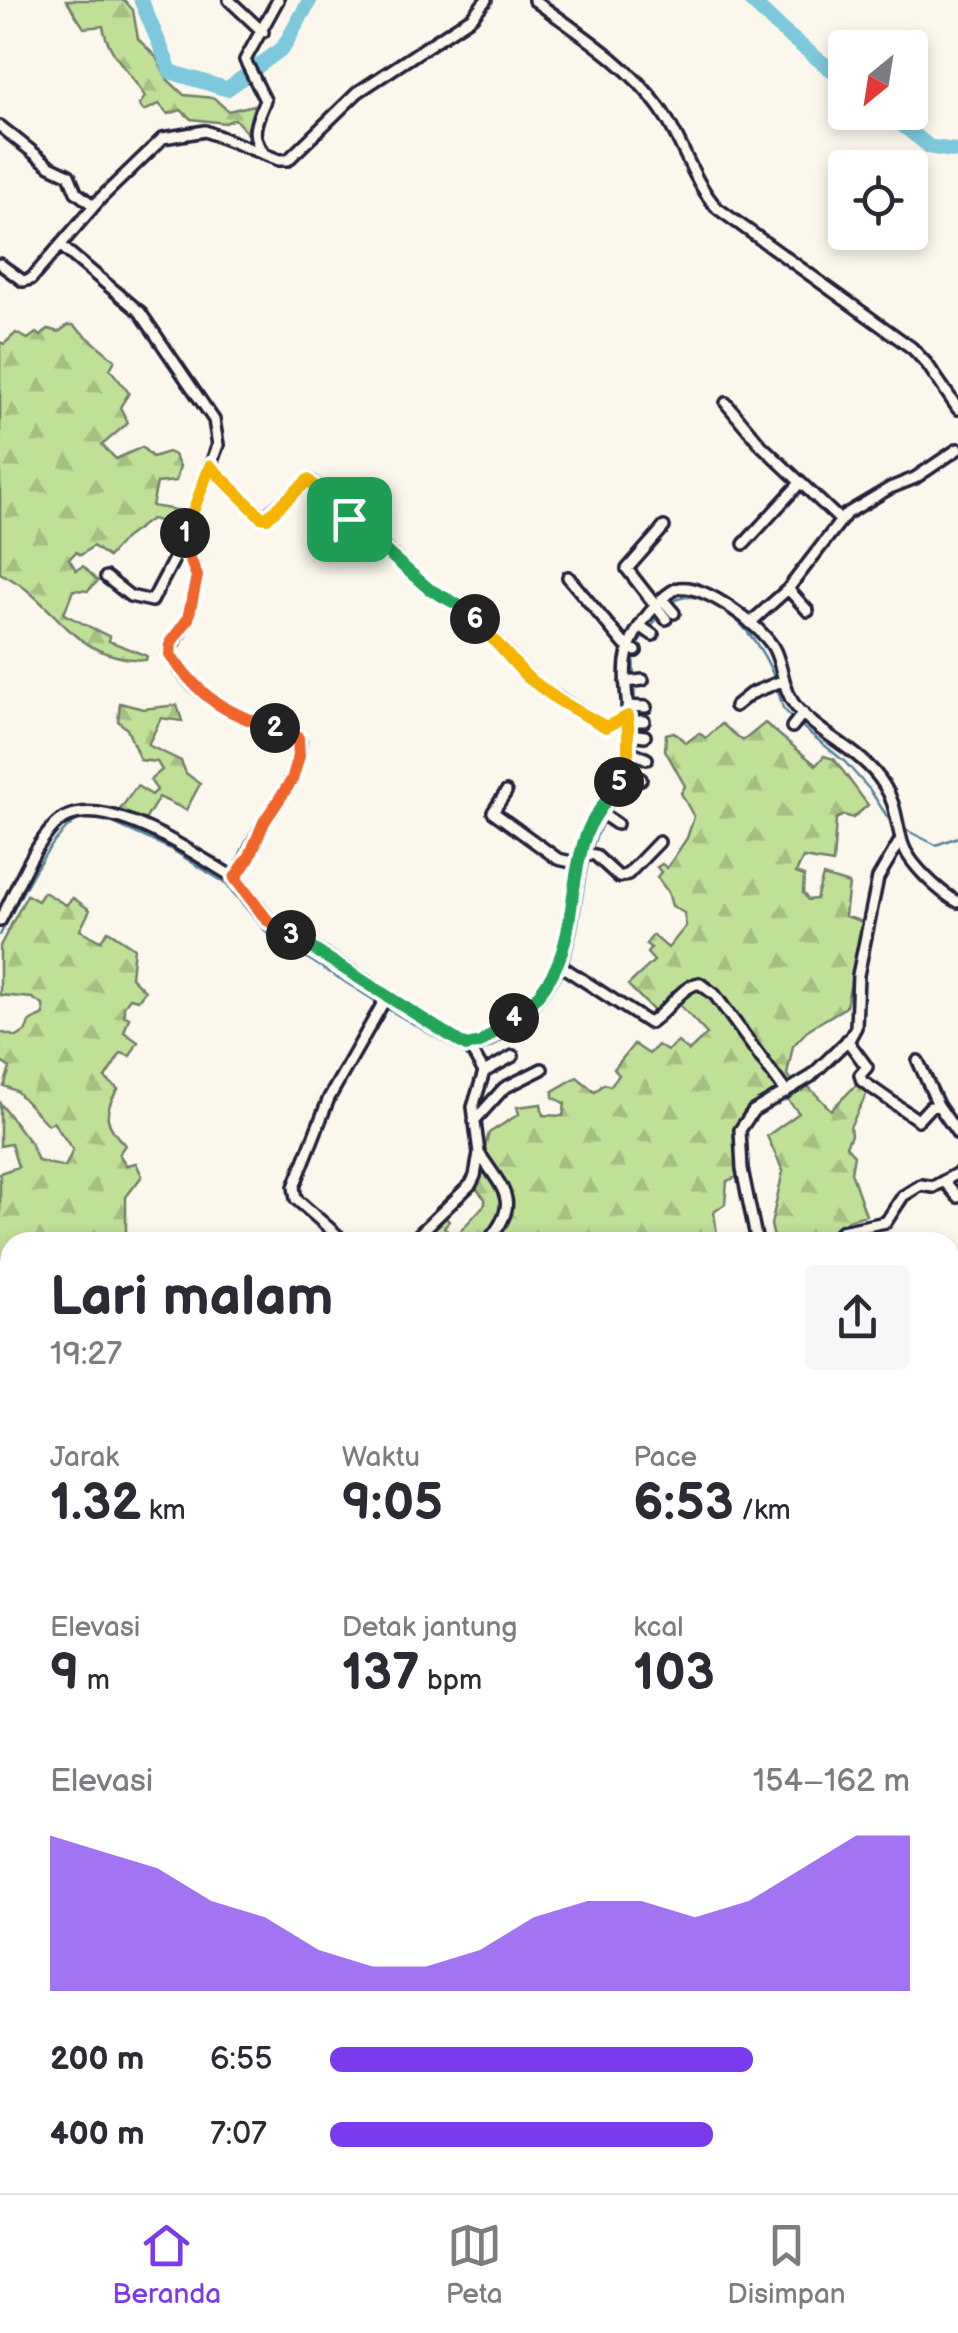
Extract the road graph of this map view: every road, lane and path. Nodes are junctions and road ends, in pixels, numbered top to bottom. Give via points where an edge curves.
1 (228, 0) edge
2 (278, 0) edge
3 (486, 0) edge
4 (534, 0) edge
5 (262, 32) junction
6 (0, 126) edge
7 (265, 154) junction
8 (94, 206) junction
9 (61, 246) junction
10 (0, 264) edge
11 (726, 403) dead end
12 (958, 409) edge
13 (958, 449) edge
14 (210, 466) junction
15 (800, 482) junction
16 (840, 520) junction
17 (664, 527) dead end
18 (183, 542) junction
19 (744, 544) dead end
20 (568, 577) dead end
21 (106, 578) dead end
22 (788, 589) junction
23 (665, 610) junction
24 (808, 611) dead end
25 (750, 623) junction
26 (632, 649) junction
27 (778, 683) junction
28 (735, 706) dead end
29 (636, 714) junction
30 (506, 792) dead end
31 (901, 835) junction
32 (658, 842) dead end
33 (586, 856) junction
34 (235, 878) junction
35 (958, 902) edge
36 (0, 920) edge
37 (565, 968) junction
38 (387, 997) junction
39 (847, 1040) junction
40 (472, 1054) junction
41 (513, 1056) dead end
42 (918, 1061) dead end
43 (542, 1068) dead end
44 (484, 1072) junction
45 (786, 1092) junction
46 (938, 1105) junction
47 (474, 1121) junction
48 (958, 1134) edge
49 (479, 1152) junction
50 (958, 1173) edge
51 (944, 1181) junction
52 (958, 1197) edge
53 (334, 1232) edge
54 (421, 1232) edge
55 (496, 1232) edge
56 (755, 1232) edge
57 (840, 1232) edge

1 - 5 street
2 - 5 street
3 - 7 street via 477,14 342,104 288,160
4 - 12 street via 620,66 656,103 717,208 912,348
5 - 7 street via 245,60 264,94 254,134
6 - 8 street via 69,174 76,192
7 - 8 street via 206,131 169,135
8 - 9 street
9 - 10 street via 29,282
9 - 14 street via 151,326 214,420 218,445
11 - 15 street
13 - 16 street
14 - 18 street
14 - 29 street via 264,518 310,480 429,589 468,610 535,684 603,726
15 - 16 street
15 - 19 street
16 - 22 street
17 - 23 street via 627,566
18 - 21 street via 152,600 130,596
18 - 34 street via 197,576 188,619 170,655 208,700 300,742 292,780
20 - 26 street
22 - 24 street
22 - 25 street
23 - 25 street via 674,589
23 - 26 street
25 - 27 street via 772,644
26 - 29 street
27 - 28 street
27 - 31 street via 797,720 878,776
29 - 33 street via 633,775 608,818 587,832
30 - 33 street via 495,813 558,859
31 - 35 street via 926,878
31 - 39 street via 878,878 858,975 856,1027
32 - 33 street via 622,876
33 - 37 street
34 - 36 street via 124,820 72,813 53,826
34 - 38 street via 273,925
37 - 40 street
37 - 45 street via 649,1023 699,982
38 - 40 street
38 - 53 street via 329,1098 294,1187 296,1198
39 - 45 street
39 - 46 street via 867,1067 860,1078 890,1100 918,1120
40 - 44 street
41 - 44 street
42 - 46 street
43 - 47 street via 512,1082
44 - 47 street
45 - 56 street via 754,1111 740,1130
46 - 48 street
47 - 49 street
49 - 54 street via 471,1184
49 - 55 street via 508,1194
50 - 51 street
51 - 52 street
51 - 57 street via 903,1196 886,1222

